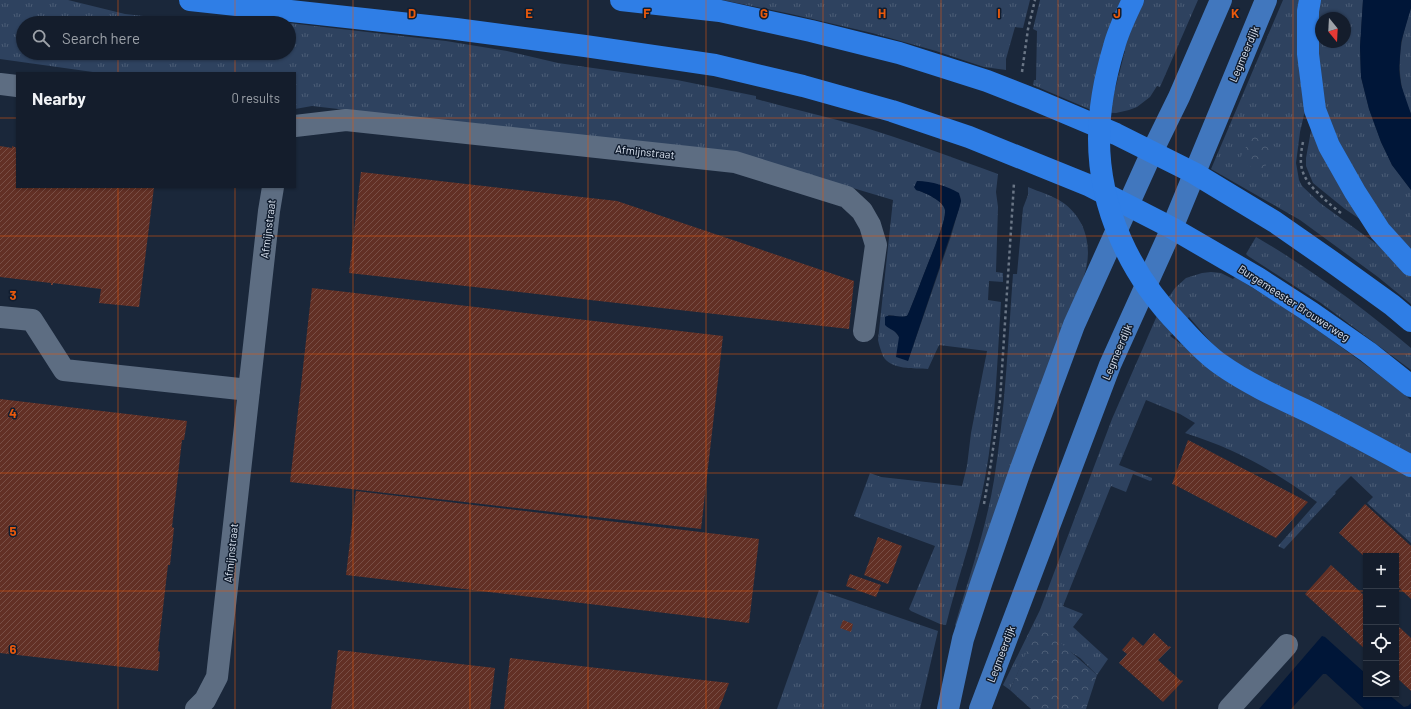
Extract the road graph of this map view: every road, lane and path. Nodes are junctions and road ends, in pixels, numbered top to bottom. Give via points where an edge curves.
1 (190, 0) edge
2 (621, 0) edge
3 (1035, 0) edge
4 (1133, 0) edge
5 (1221, 0) edge
6 (1266, 0) edge
7 (1310, 0) edge
8 (1021, 74) dead end
9 (0, 84) edge
10 (16, 86) edge
11 (296, 126) edge
12 (1152, 152) junction
13 (1194, 174) junction
14 (1014, 183) dead end
15 (273, 188) edge
16 (1128, 205) junction
17 (1172, 228) junction
18 (1411, 265) edge
19 (0, 317) edge
20 (1411, 321) edge
21 (864, 331) dead end
22 (1411, 386) edge
23 (249, 390) junction
24 (1411, 466) edge
25 (983, 506) dead end
26 (1287, 645) dead end
27 (196, 709) edge
28 (948, 709) edge
29 (980, 709) edge
30 (1229, 709) edge

1 - 16 highway, Burgemeester Brouwerweg via 479,32 715,65 803,86 933,124 1088,185
2 - 12 highway via 720,11 900,53 1033,99
3 - 8 path
4 - 24 highway via 1114,45 1106,78 1099,141 1104,189 1109,206 1119,234 1140,276 1167,313 1202,350 1221,365
5 - 12 main road
6 - 13 main road, Legmeerdijk
7 - 18 highway via 1308,54 1315,110 1328,146 1354,192 1380,230
9 - 10 street
11 - 21 street, Afmijnstraat via 346,120 735,162 846,197 862,211 870,225 876,245
12 - 13 highway
12 - 16 main road
13 - 17 main road, Legmeerdijk
13 - 20 highway via 1275,222 1386,300
14 - 25 path via 1000,400
15 - 23 street, Afmijnstraat
16 - 17 highway, Burgemeester Brouwerweg
16 - 28 main road via 1074,325 1020,471 963,640
17 - 22 highway, Burgemeester Brouwerweg via 1306,309
17 - 29 main road, Legmeerdijk via 1110,365
19 - 23 street via 32,320 64,370
23 - 27 street, Afmijnstraat via 216,677 205,700
26 - 30 street

